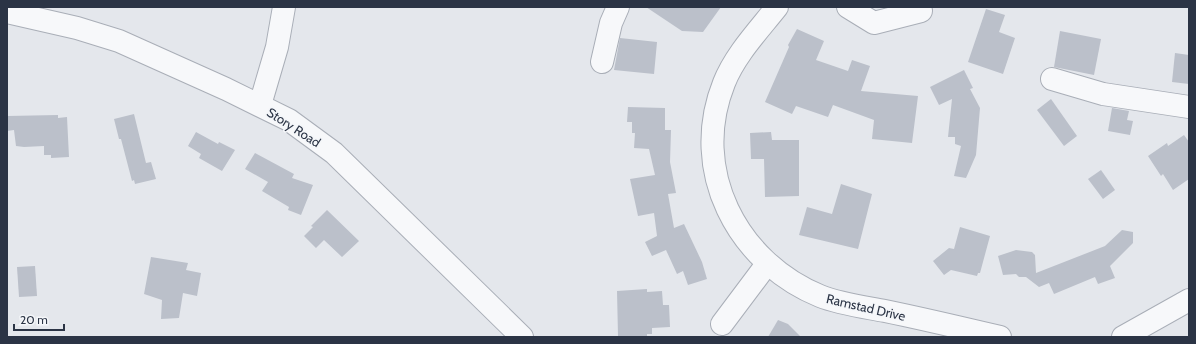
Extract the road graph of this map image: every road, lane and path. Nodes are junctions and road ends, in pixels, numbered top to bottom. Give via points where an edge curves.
1 (284, 7) edge
2 (618, 7) edge
3 (777, 7) edge
4 (848, 7) edge
5 (921, 11) dead end
6 (7, 12) edge
7 (602, 62) dead end
8 (1052, 79) dead end
9 (260, 105) junction
10 (1189, 107) edge
11 (767, 264) junction
12 (1189, 300) edge
13 (722, 324) dead end
14 (522, 337) edge
15 (1000, 337) edge
16 (1123, 337) edge

1 - 9 street via 277,47
2 - 7 street via 611,22
3 - 11 street, Ramstad Drive via 732,64 723,84 713,130 713,157 718,185 728,212 743,238
4 - 5 street via 874,23
6 - 9 street, Story Road via 77,28 119,41
8 - 10 street via 1103,94
9 - 14 street, Story Road via 289,120 334,153
11 - 13 street
11 - 15 street, Ramstad Drive via 785,278 821,296
12 - 16 street

